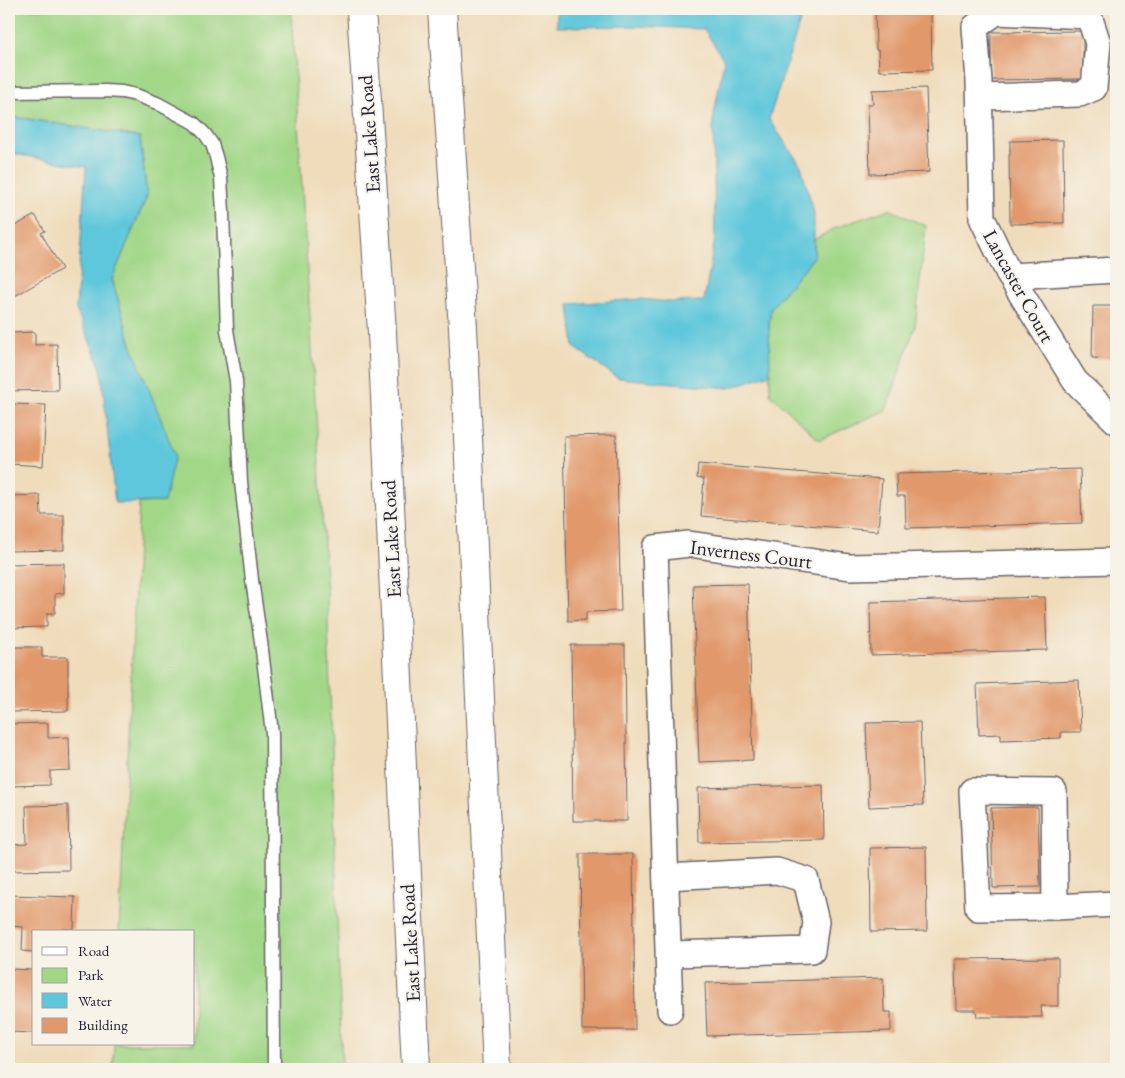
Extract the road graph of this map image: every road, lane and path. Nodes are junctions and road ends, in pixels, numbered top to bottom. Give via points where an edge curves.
1 (361, 9) edge
2 (442, 9) edge
3 (9, 92) edge
4 (980, 97) junction
5 (1116, 270) edge
6 (1010, 276) junction
7 (1116, 421) edge
8 (1116, 561) edge
9 (666, 877) junction
10 (1116, 904) edge
11 (1055, 907) junction
12 (669, 954) junction
13 (670, 1010) dead end
14 (274, 1069) edge
15 (416, 1069) edge
16 (497, 1069) edge

1 - 15 main road, East Lake Road via 382,332
2 - 16 main road via 463,328
3 - 14 lane via 105,91 136,96 157,103 194,124 212,144 216,157 221,178 227,330 236,381 242,491 272,733
4 - 4 street, Lancaster Court via 976,27 996,12 1089,16 1098,43 1094,88 1080,94
4 - 6 street, Lancaster Court via 982,218
5 - 6 street
6 - 7 street, Lancaster Court via 1075,380
8 - 9 street, Inverness Court via 850,567 689,544 654,548
9 - 12 street, Inverness Court
9 - 12 street via 777,872 806,880 816,922 812,950
10 - 11 street
11 - 11 street via 978,908 972,791 1054,792
12 - 13 street, Inverness Court

